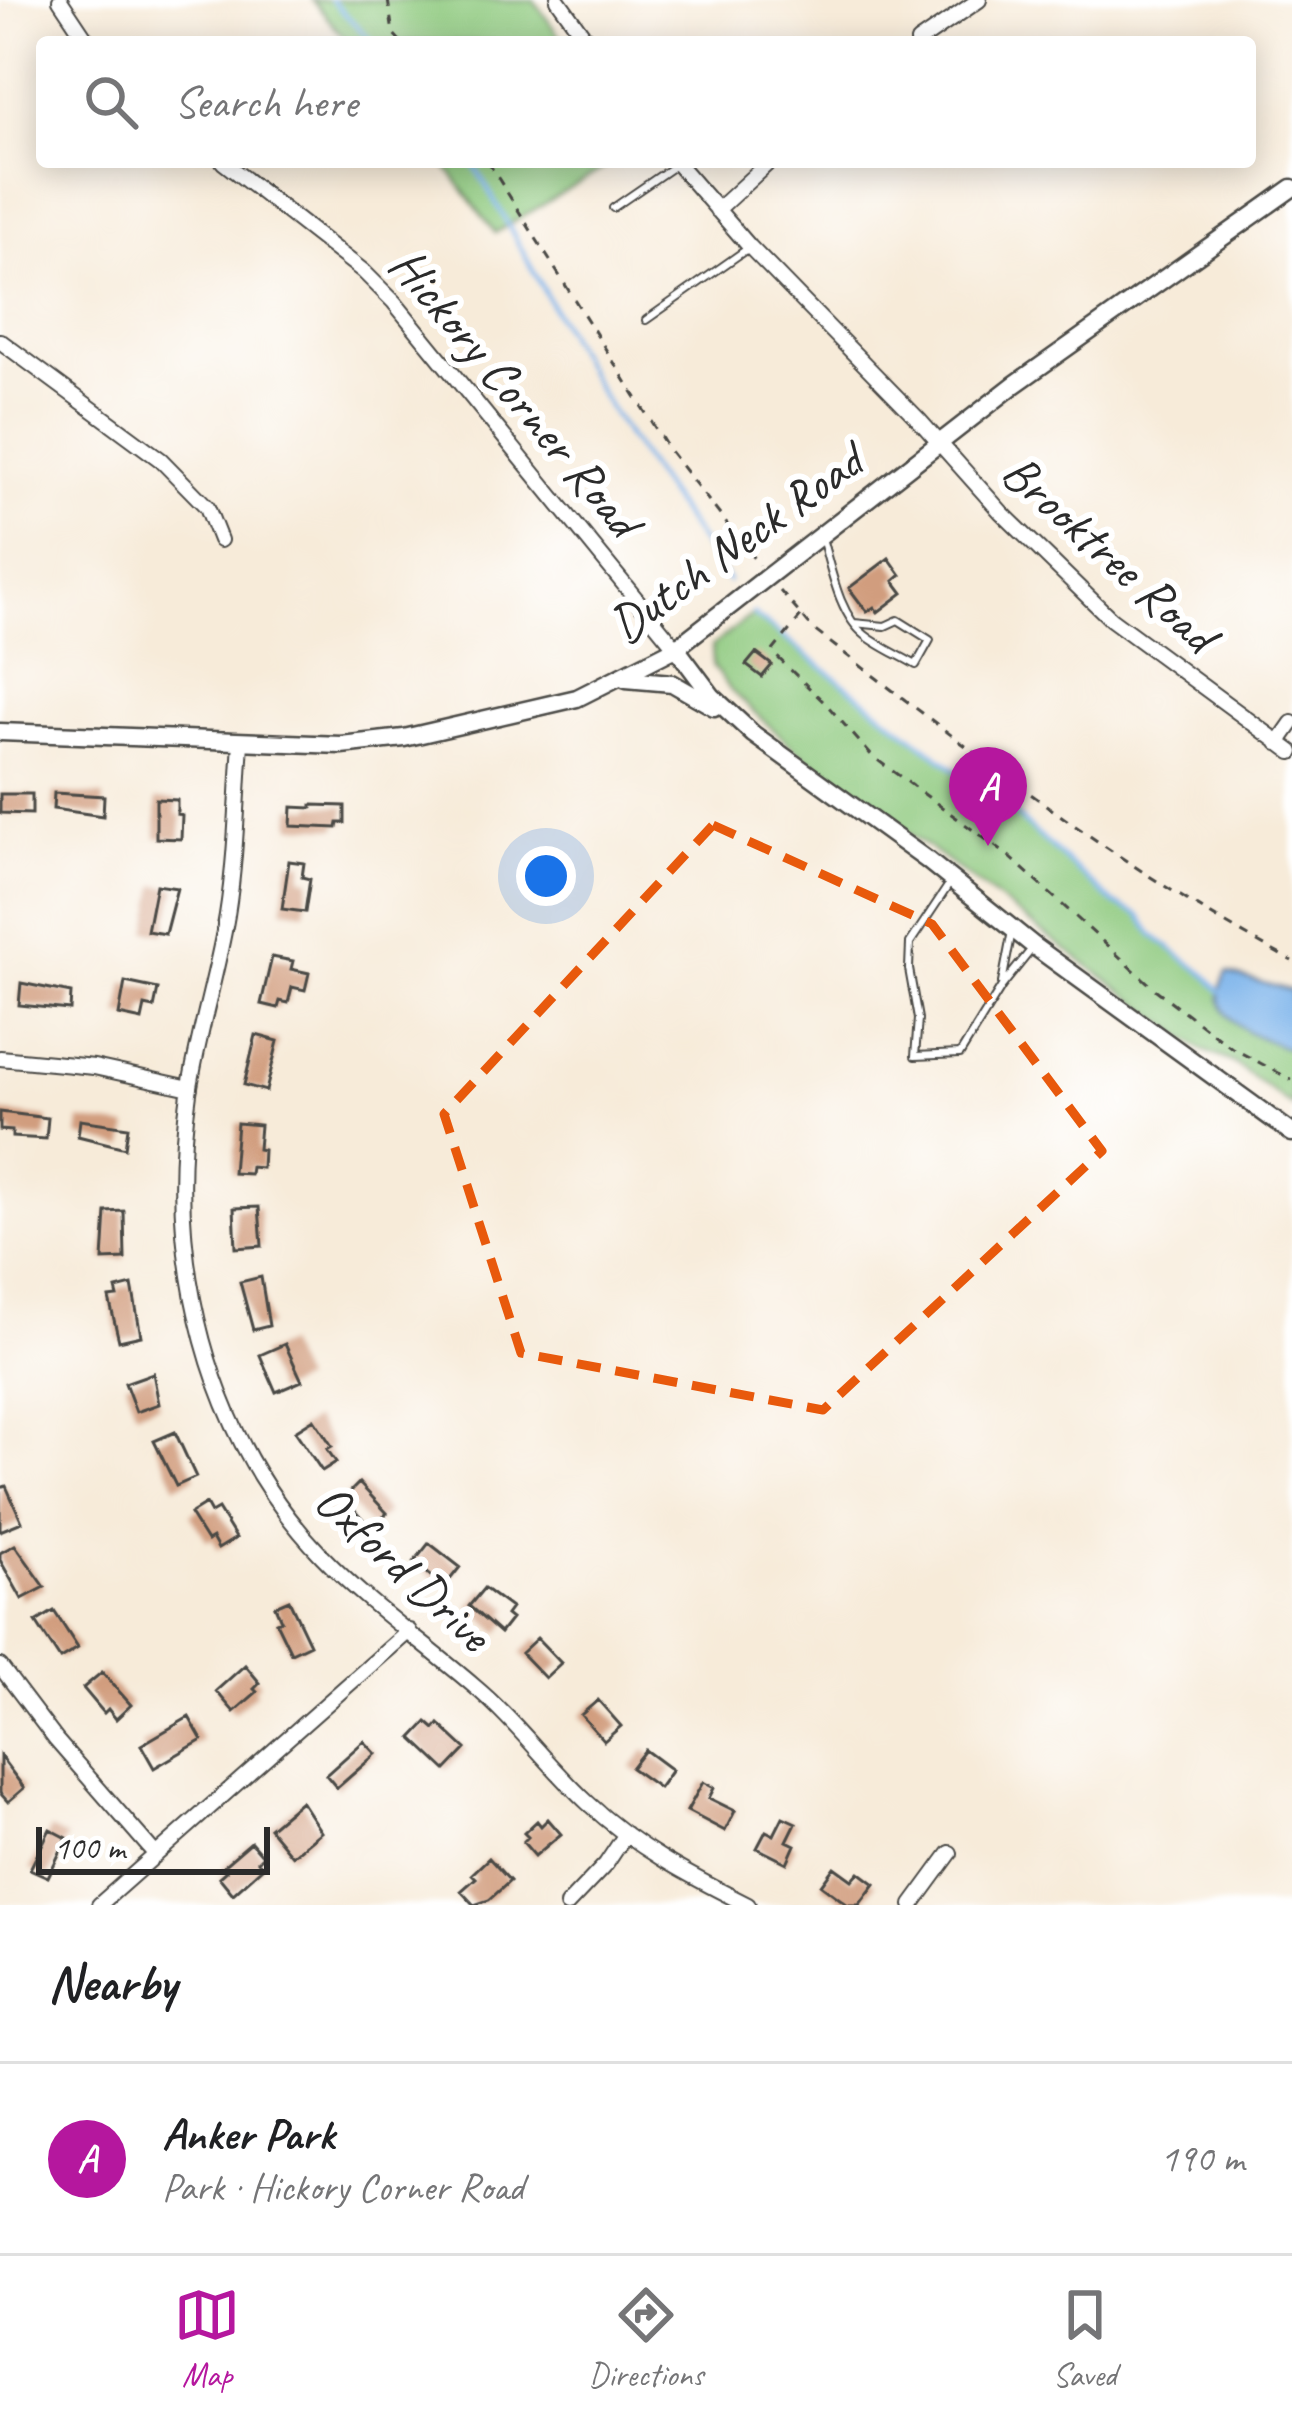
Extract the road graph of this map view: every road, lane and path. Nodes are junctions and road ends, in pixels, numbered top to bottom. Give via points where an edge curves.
1 (61, 0) edge
2 (388, 0) edge
3 (558, 0) edge
4 (979, 0) edge
5 (958, 6) edge
6 (84, 36) edge
7 (396, 36) edge
8 (584, 36) edge
9 (925, 36) edge
10 (231, 168) edge
11 (669, 168) edge
12 (680, 168) edge
13 (762, 168) edge
14 (1292, 188) edge
15 (614, 208) dead end
16 (717, 210) junction
17 (750, 247) junction
18 (646, 320) dead end
19 (0, 341) edge
20 (940, 443) junction
21 (821, 535) junction
22 (220, 540) dead end
23 (801, 616) dead end
24 (854, 623) junction
25 (676, 648) junction
26 (772, 652) junction
27 (766, 660) dead end
28 (620, 680) junction
29 (733, 718) junction
30 (1292, 723) edge
31 (0, 732) edge
32 (241, 743) junction
33 (1278, 743) junction
34 (1292, 752) edge
35 (952, 880) junction
36 (1013, 927) junction
37 (1034, 946) junction
38 (1002, 986) junction
39 (0, 1058) edge
40 (1292, 1080) edge
41 (190, 1088) junction
42 (1292, 1133) edge
43 (410, 1631) junction
44 (0, 1666) edge
45 (626, 1834) junction
46 (950, 1853) dead end
47 (156, 1855) junction
48 (100, 1905) edge
49 (567, 1905) edge
50 (748, 1905) edge
51 (912, 1905) edge

1 - 6 street
2 - 7 path
3 - 8 street
4 - 5 street
5 - 9 street
10 - 25 street, Hickory Corner Road via 394,302
11 - 15 lane
12 - 16 street, Brooktree Road
13 - 16 street
14 - 20 street, Dutch Neck Road
16 - 17 street, Brooktree Road
17 - 18 lane
17 - 20 street, Brooktree Road
19 - 22 street via 161,460 207,507
20 - 21 street, Dutch Neck Road
20 - 33 street, Brooktree Road via 1112,619
21 - 24 lane
21 - 25 street, Dutch Neck Road
23 - 26 path
24 - 24 lane via 916,665 930,640 898,620
25 - 28 street, Dutch Neck Road
25 - 29 street, Hickory Corner Road
26 - 27 path
26 - 40 path via 872,756 1010,857 1156,990 1232,1048
28 - 29 street via 672,683
28 - 32 street, Dutch Neck Road via 578,698 404,738
29 - 35 street, Hickory Corner Road
30 - 33 street
31 - 32 street, Dutch Neck Road
32 - 41 street, Oxford Drive via 227,917
33 - 34 street, Brooktree Road
35 - 36 street, Hickory Corner Road
35 - 38 lane via 910,944 914,1056 960,1054
36 - 37 street, Hickory Corner Road
36 - 38 lane
37 - 38 lane
37 - 42 street, Hickory Corner Road
39 - 41 street via 94,1066
41 - 43 street, Oxford Drive via 183,1235 207,1360 262,1481 322,1556
43 - 45 street, Oxford Drive
43 - 47 street
44 - 47 street
45 - 49 street
45 - 50 street, Oxford Drive
46 - 51 street
47 - 48 street

